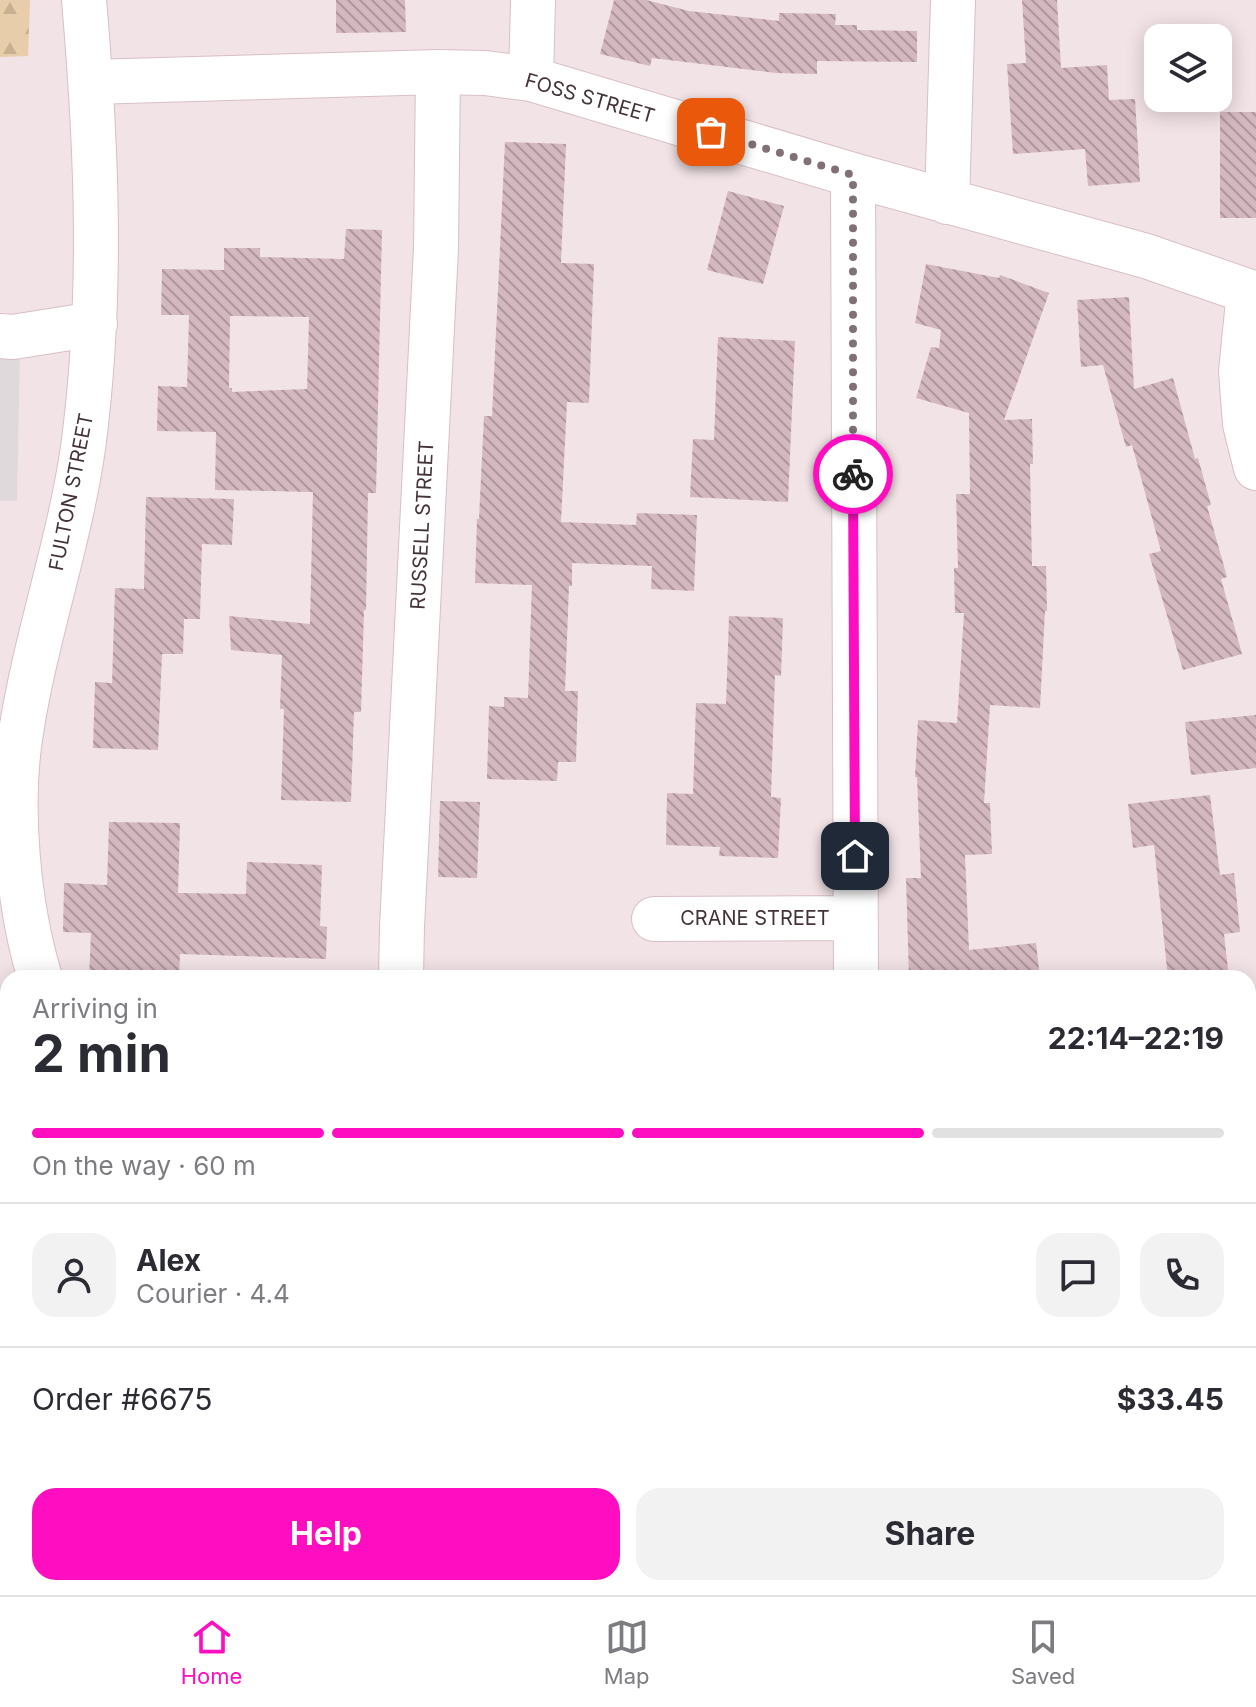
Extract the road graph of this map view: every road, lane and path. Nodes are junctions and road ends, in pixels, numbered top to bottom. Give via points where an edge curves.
1 (84, 0) edge
2 (533, 0) edge
3 (953, 0) edge
4 (438, 72) junction
5 (531, 79) junction
6 (91, 82) junction
7 (853, 175) junction
8 (947, 202) junction
9 (1253, 293) edge
10 (95, 324) junction
11 (0, 336) edge
12 (1256, 468) edge
13 (8, 776) edge
14 (855, 918) junction
15 (654, 919) dead end
16 (38, 970) edge
17 (401, 970) edge
18 (856, 970) edge

1 - 6 street, FULTON STREET
2 - 5 street
3 - 8 street
4 - 5 street, FOSS STREET
4 - 6 street, FOSS STREET
4 - 17 street, RUSSELL STREET via 436,248
5 - 7 street, FOSS STREET
6 - 10 street, FULTON STREET
7 - 8 street, FOSS STREET
7 - 14 street
8 - 9 street, FOSS STREET via 1146,256
9 - 12 street via 1241,371 1245,424
10 - 11 street
10 - 13 street, FULTON STREET via 82,452
13 - 16 street, FULTON STREET via 24,913
14 - 15 street, CRANE STREET
14 - 18 street

